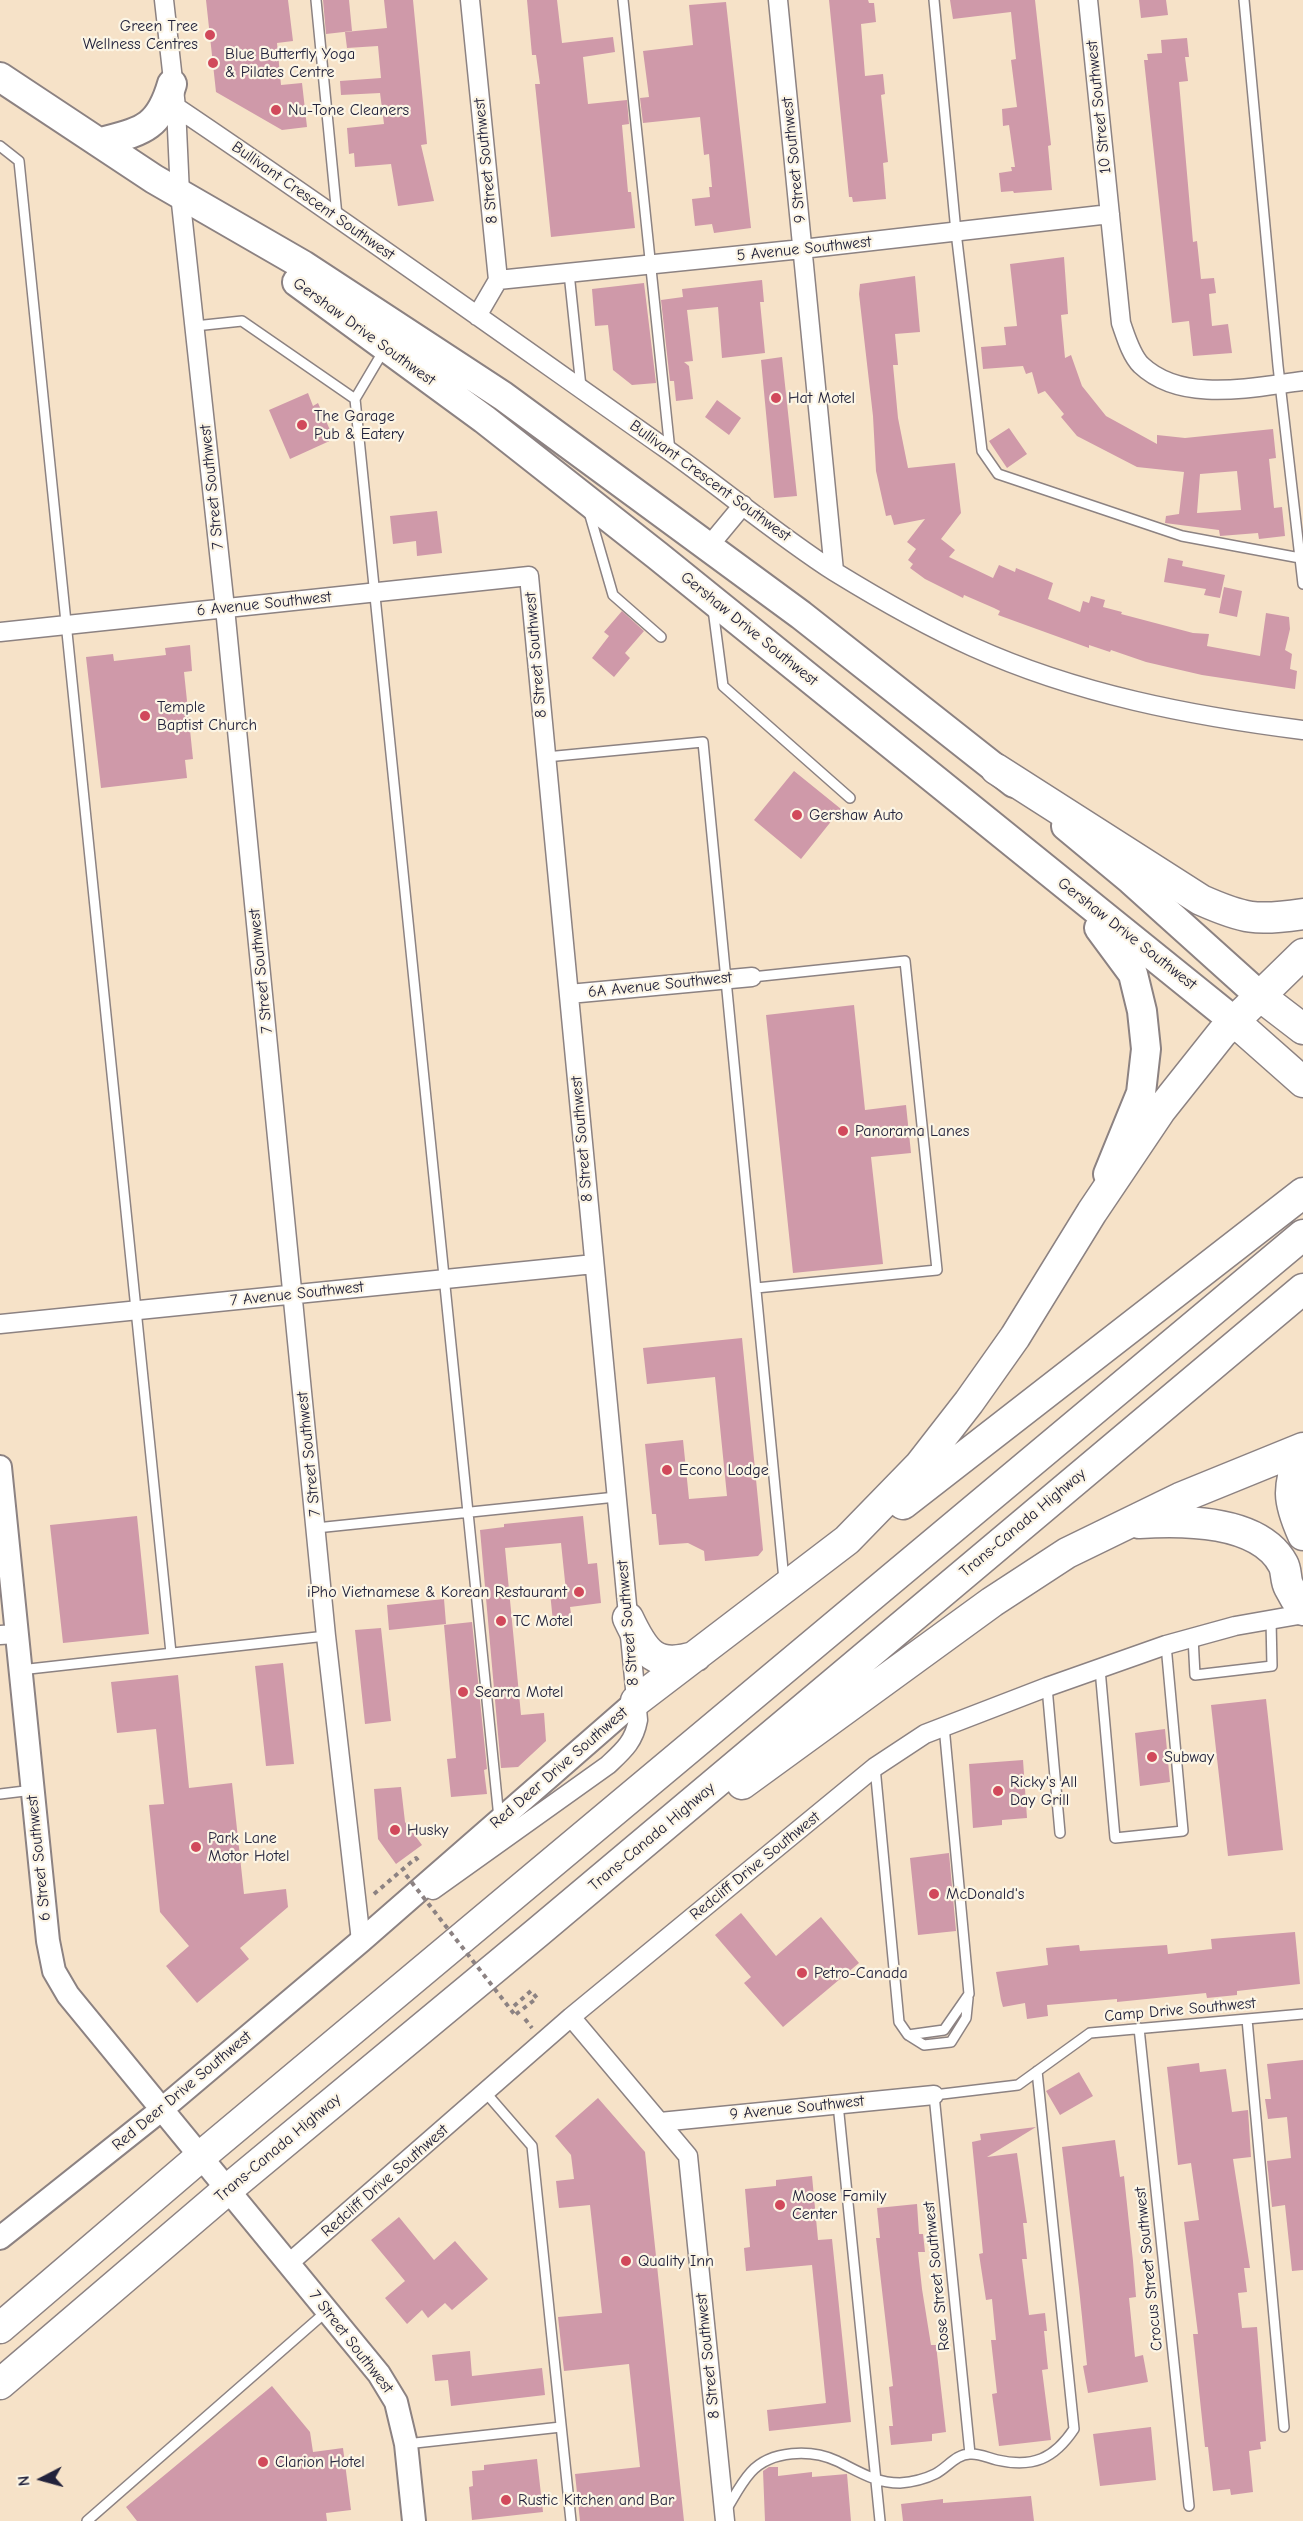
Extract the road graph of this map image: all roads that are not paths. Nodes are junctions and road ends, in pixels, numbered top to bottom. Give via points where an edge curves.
1 (164, 0) edge
2 (316, 0) edge
3 (470, 0) edge
4 (623, 0) edge
5 (778, 0) edge
6 (934, 0) edge
7 (1088, 0) edge
8 (1244, 0) edge
9 (0, 77) edge
10 (174, 95) junction
11 (101, 142) junction
12 (0, 146) edge
13 (180, 194) junction
14 (1110, 214) junction
15 (337, 216) junction
16 (956, 232) junction
17 (802, 249) junction
18 (649, 265) junction
19 (569, 273) junction
20 (498, 280) junction
21 (477, 316) junction
22 (195, 326) junction
23 (386, 348) junction
24 (1303, 381) edge
25 (1280, 384) junction
26 (581, 389) junction
27 (355, 399) junction
28 (670, 451) junction
29 (585, 500) junction
30 (743, 505) junction
31 (709, 546) junction
32 (1300, 558) junction
33 (834, 571) junction
34 (529, 576) joint
35 (1303, 584) edge
36 (376, 592) junction
37 (712, 599) junction
38 (225, 608) junction
39 (66, 625) junction
40 (0, 632) edge
41 (661, 637) dead end
42 (1303, 730) edge
43 (546, 758) junction
44 (996, 769) junction
45 (850, 798) dead end
46 (992, 828) junction
47 (1303, 914) edge
48 (1303, 954) edge
49 (752, 976) joint
50 (726, 979) junction
51 (569, 994) junction
52 (1260, 996) junction
53 (1234, 1021) junction
54 (1303, 1029) edge
55 (1303, 1082) edge
56 (1303, 1193) edge
57 (1092, 1212) junction
58 (1303, 1235) edge
59 (594, 1264) junction
60 (445, 1279) junction
61 (756, 1288) junction
62 (1303, 1289) edge
63 (293, 1295) junction
64 (136, 1311) junction
65 (0, 1324) edge
66 (1301, 1449) edge
67 (0, 1467) edge
68 (616, 1497) junction
69 (468, 1512) junction
70 (1121, 1525) junction
71 (316, 1528) junction
72 (1303, 1535) edge
73 (847, 1540) junction
74 (785, 1589) junction
75 (1303, 1612) edge
76 (628, 1618) junction
77 (1271, 1620) junction
78 (8, 1634) edge
79 (326, 1636) junction
80 (1194, 1637) junction
81 (1166, 1645) junction
82 (171, 1653) junction
83 (696, 1656) junction
84 (1100, 1669) junction
85 (20, 1670) junction
86 (1047, 1687) junction
87 (636, 1701) junction
88 (944, 1725) junction
89 (875, 1767) junction
90 (33, 1790) junction
91 (0, 1794) edge
92 (499, 1820) junction
93 (1060, 1833) dead end
94 (538, 1932) junction
95 (361, 1941) junction
96 (1303, 2014) edge
97 (571, 2017) junction
98 (1247, 2019) junction
99 (1139, 2028) junction
100 (1037, 2071) junction
101 (486, 2093) junction
102 (934, 2095) junction
103 (838, 2104) junction
104 (161, 2110) junction
105 (660, 2122) junction
106 (200, 2157) junction
107 (227, 2190) junction
108 (0, 2238) edge
109 (288, 2264) junction
110 (327, 2311) junction
111 (0, 2328) edge
112 (0, 2384) edge
113 (561, 2427) junction
114 (1284, 2427) dead end
115 (406, 2444) junction
116 (970, 2454) junction
117 (876, 2480) junction
118 (1190, 2506) dead end
119 (725, 2516) edge
120 (87, 2521) edge
121 (414, 2521) edge
122 (571, 2521) edge
123 (880, 2521) edge

1 - 10 street, 7 Street Southwest
2 - 15 lane
3 - 20 street, 8 Street Southwest
4 - 18 lane
5 - 17 street, 9 Street Southwest
6 - 16 lane
7 - 14 street, 10 Street Southwest
8 - 25 lane
9 - 11 main road, Gershaw Drive Southwest
10 - 11 main road via 143,130
10 - 13 street, 7 Street Southwest
10 - 15 street, Bullivant Crescent Southwest
11 - 13 main road, Gershaw Drive Southwest
12 - 39 lane via 20,162
13 - 22 street, 7 Street Southwest
13 - 23 main road, Gershaw Drive Southwest
13 - 31 main road, Gershaw Drive Southwest via 303,265 503,396
14 - 16 street, 5 Avenue Southwest
14 - 25 street, 10 Street Southwest via 1121,323 1140,364 1159,378 1197,389
15 - 21 street, Bullivant Crescent Southwest
16 - 17 street, 5 Avenue Southwest
16 - 32 lane via 982,451 998,474 1182,536
17 - 18 street, 5 Avenue Southwest
17 - 33 street, 9 Street Southwest
18 - 19 street, 5 Avenue Southwest
18 - 28 lane
19 - 20 street, 5 Avenue Southwest
19 - 26 lane
20 - 21 street
21 - 26 street, Bullivant Crescent Southwest
22 - 27 lane via 242,321
22 - 38 street, 7 Street Southwest
23 - 27 lane
23 - 29 main road, Gershaw Drive Southwest via 484,419
24 - 25 street, 10 Street Southwest
25 - 32 lane
26 - 28 street, Bullivant Crescent Southwest
27 - 36 lane
28 - 30 street, Bullivant Crescent Southwest
29 - 37 main road, Gershaw Drive Southwest
29 - 41 lane via 613,596
30 - 31 street
30 - 33 street, Bullivant Crescent Southwest
31 - 44 main road, Gershaw Drive Southwest
32 - 35 lane
33 - 42 street, Bullivant Crescent Southwest via 973,647 1046,675 1181,712
34 - 36 street, 6 Avenue Southwest
34 - 43 street, 8 Street Southwest
36 - 38 street, 6 Avenue Southwest
36 - 60 lane
37 - 45 lane via 723,686
37 - 46 main road, Gershaw Drive Southwest
38 - 39 street, 6 Avenue Southwest
38 - 63 street, 7 Street Southwest
39 - 40 street, 6 Avenue Southwest
39 - 64 lane
43 - 50 lane via 703,742
43 - 51 street, 8 Street Southwest
44 - 47 highway via 1201,900 1236,916 1269,919
44 - 52 main road, Gershaw Drive Southwest via 1131,880
46 - 53 main road, Gershaw Drive Southwest
46 - 57 main road via 1098,927 1122,956 1137,989 1146,1050 1141,1093
48 - 52 highway
49 - 50 street, 6A Avenue Southwest
49 - 61 lane via 906,961 937,1270
50 - 51 street, 6A Avenue Southwest
50 - 61 lane
51 - 59 street, 8 Street Southwest
52 - 53 highway
52 - 54 highway, Gershaw Drive Southwest
53 - 55 highway, Gershaw Drive Southwest
53 - 57 highway via 1160,1111
56 - 73 highway via 878,1524
57 - 73 highway via 1015,1337 969,1402 920,1465
58 - 106 highway
59 - 60 street, 7 Avenue Southwest
59 - 68 street, 8 Street Southwest
60 - 63 street, 7 Avenue Southwest
60 - 69 lane
61 - 74 lane
62 - 94 highway, Trans-Canada Highway
63 - 64 street, 7 Avenue Southwest
63 - 71 street, 7 Street Southwest
64 - 65 street, 7 Avenue Southwest
64 - 82 lane
66 - 70 highway
66 - 72 highway via 1290,1486 1291,1508
67 - 78 street, 6 Street Southwest
68 - 69 lane
68 - 76 street, 8 Street Southwest
69 - 71 lane
69 - 92 lane
70 - 75 highway via 1202,1522 1250,1536 1284,1565 1288,1585
70 - 94 highway via 1067,1553 992,1602
71 - 79 street, 7 Street Southwest
73 - 74 highway
74 - 83 highway
75 - 77 street, Redcliff Drive Southwest
76 - 83 highway via 638,1639 653,1656 672,1662
76 - 87 street, 8 Street Southwest
77 - 80 street, Redcliff Drive Southwest
77 - 80 lane via 1272,1666 1196,1675
78 - 85 street, 6 Street Southwest
79 - 82 lane
79 - 95 street, 7 Street Southwest
80 - 81 street, Redcliff Drive Southwest
81 - 84 street, Redcliff Drive Southwest
81 - 84 lane via 1183,1831 1115,1838
82 - 85 lane
83 - 87 highway
84 - 86 street, Redcliff Drive Southwest
85 - 90 street, 6 Street Southwest
86 - 88 street, Redcliff Drive Southwest
86 - 93 lane
87 - 92 street, Red Deer Drive Southwest
87 - 95 street, Red Deer Drive Southwest via 635,1734 615,1759
88 - 89 street, Redcliff Drive Southwest
88 - 89 lane via 969,1994 966,2018 951,2042 924,2045 908,2035 899,2022
89 - 97 street, Redcliff Drive Southwest
90 - 91 lane
90 - 104 street, 6 Street Southwest via 54,1971 68,1995
92 - 95 street, Red Deer Drive Southwest
94 - 107 highway, Trans-Canada Highway
95 - 104 street, Red Deer Drive Southwest
96 - 98 lane, Camp Drive Southwest
97 - 101 street, Redcliff Drive Southwest
97 - 105 street, 8 Street Southwest
98 - 99 lane, Camp Drive Southwest
98 - 114 lane
99 - 100 lane, Camp Drive Southwest via 1090,2033
99 - 118 lane, Crocus Street Southwest
100 - 102 lane, Camp Drive Southwest via 1018,2085
100 - 116 lane via 1074,2428 1052,2455 1036,2461 1017,2463
101 - 109 street, Redcliff Drive Southwest
101 - 113 lane via 532,2146
102 - 103 street, 9 Avenue Southwest
102 - 116 lane, Rose Street Southwest
103 - 105 street, 9 Avenue Southwest
103 - 117 lane
104 - 106 street, 6 Street Southwest
104 - 108 street, Red Deer Drive Southwest
105 - 119 street, 8 Street Southwest via 688,2156
106 - 107 street, 6 Street Southwest
106 - 111 highway
107 - 109 street, 7 Street Southwest
107 - 112 highway, Trans-Canada Highway
109 - 110 street, 7 Street Southwest
110 - 115 street, 7 Street Southwest via 379,2374 396,2402
110 - 120 lane
113 - 115 lane
113 - 122 lane
115 - 121 street, 7 Street Southwest
116 - 117 lane via 917,2481
117 - 119 lane via 822,2456 808,2453 776,2457 751,2472
117 - 123 lane

